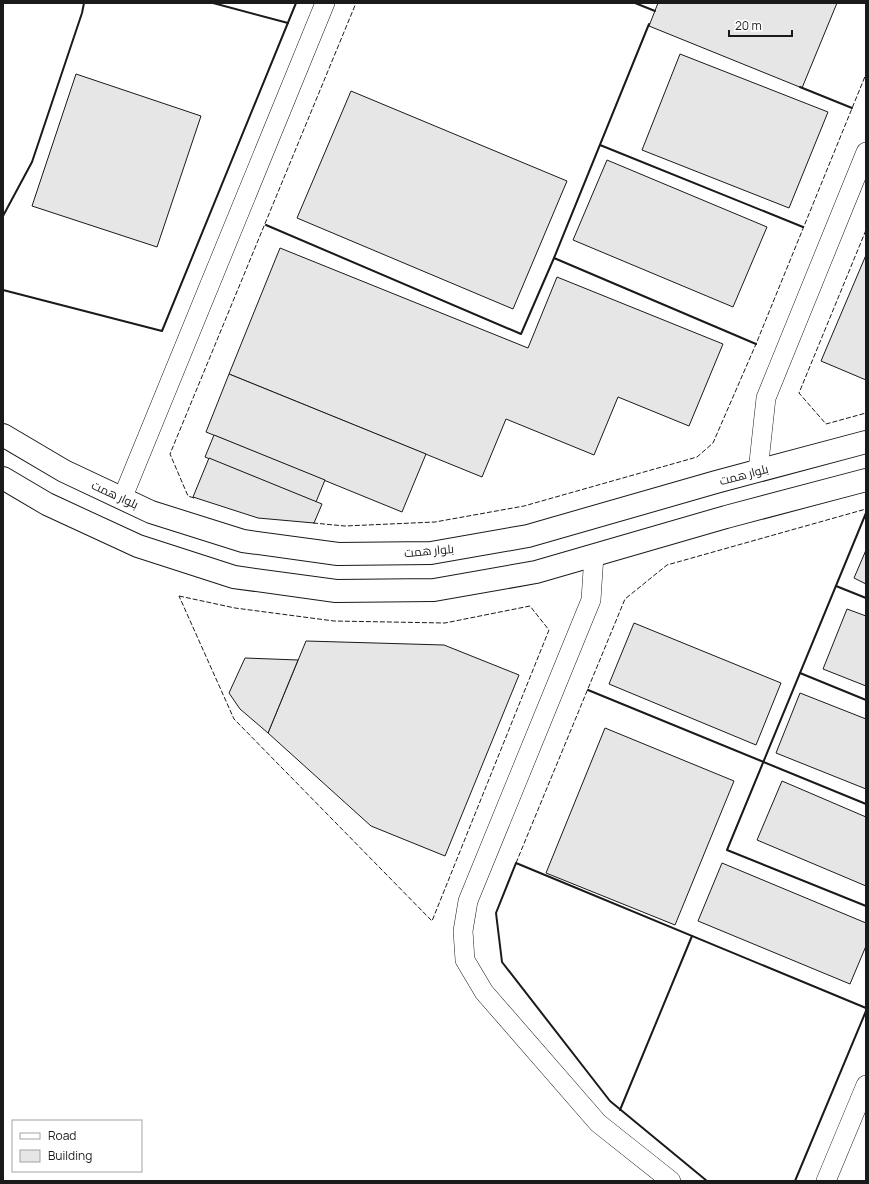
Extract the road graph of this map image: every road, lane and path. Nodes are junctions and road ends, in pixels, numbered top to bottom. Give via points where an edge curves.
1 (325, 3) edge
2 (866, 152) edge
3 (3, 435) edge
4 (866, 442) edge
5 (758, 471) junction
6 (3, 478) edge
7 (866, 480) edge
8 (122, 499) junction
9 (594, 555) junction
10 (866, 1085) edge
11 (671, 1181) edge
12 (826, 1181) edge

1 - 8 street
2 - 5 street via 766,398
3 - 8 street, بلوار همت via 64,471
4 - 5 street, بلوار همت
5 - 8 street, بلوار همت via 528,536 431,553 338,554 242,541 152,512
6 - 9 street via 47,504 138,546 234,577 336,591 434,590 536,572
7 - 9 street
9 - 11 street via 591,600 468,901 463,931 465,960 484,992 598,1123
10 - 12 street

